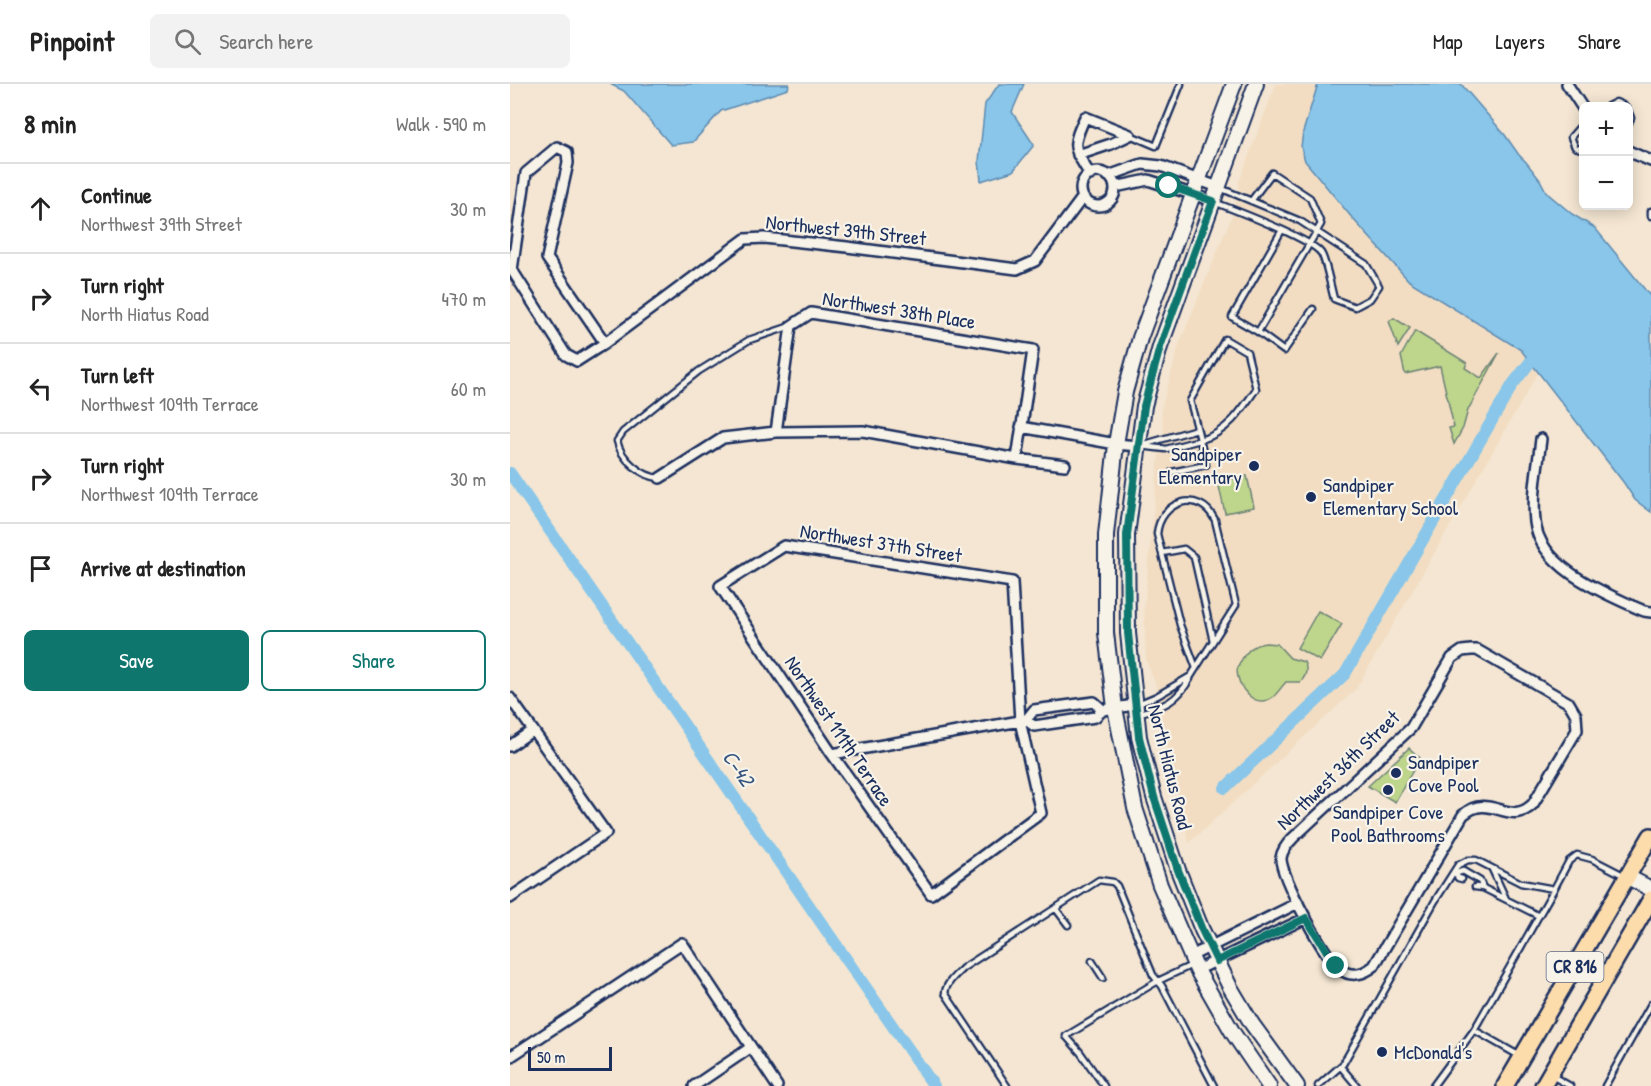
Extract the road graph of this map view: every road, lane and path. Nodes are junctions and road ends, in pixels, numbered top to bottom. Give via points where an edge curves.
1 (1181, 84) edge
2 (1234, 84) edge
3 (1256, 84) edge
4 (1567, 84) edge
5 (1579, 102) edge
6 (1579, 128) edge
7 (1130, 135) junction
8 (1579, 148) edge
9 (1633, 153) edge
10 (1078, 155) junction
11 (1651, 161) edge
12 (1142, 164) junction
13 (1090, 175) junction
14 (1108, 176) junction
15 (1200, 179) junction
16 (1141, 182) junction
17 (1115, 187) junction
18 (1218, 187) junction
19 (1193, 195) junction
20 (1083, 197) junction
21 (1213, 201) junction
22 (1251, 201) junction
23 (1651, 211) edge
24 (1651, 216) edge
25 (1282, 230) junction
26 (1316, 232) junction
27 (1309, 244) junction
28 (1314, 309) dead end
29 (791, 326) junction
30 (1258, 332) junction
31 (606, 344) junction
32 (1021, 427) junction
33 (1197, 429) junction
34 (776, 432) junction
35 (1541, 439) dead end
36 (1200, 440) junction
37 (1116, 444) junction
38 (1138, 446) junction
39 (1017, 459) junction
40 (1065, 465) dead end
41 (1172, 472) dead end
42 (660, 478) joint
43 (1162, 553) junction
44 (720, 586) joint
45 (1651, 612) edge
46 (1213, 641) junction
47 (1196, 668) junction
48 (1191, 676) junction
49 (510, 698) edge
50 (1109, 709) junction
51 (1135, 710) junction
52 (1023, 720) junction
53 (533, 730) junction
54 (510, 746) edge
55 (832, 754) junction
56 (1651, 836) edge
57 (1491, 869) junction
58 (1455, 871) junction
59 (1628, 877) junction
60 (1462, 879) dead end
61 (1475, 887) dead end
62 (1483, 888) junction
63 (1554, 889) junction
64 (1651, 889) edge
65 (510, 898) edge
66 (1506, 899) junction
67 (1651, 899) edge
68 (1298, 903) junction
69 (1056, 909) junction
70 (1539, 916) junction
71 (1306, 918) junction
72 (1068, 926) dead end
73 (1210, 947) junction
74 (1092, 961) dead end
75 (1217, 961) junction
76 (1194, 963) junction
77 (1103, 978) dead end
78 (1158, 981) junction
79 (1651, 1004) edge
80 (1644, 1016) junction
81 (1650, 1020) edge
82 (1474, 1030) junction
83 (750, 1048) junction
84 (510, 1057) edge
85 (1522, 1057) junction
86 (1341, 1067) junction
87 (1546, 1080) edge
88 (694, 1086) edge
89 (777, 1086) edge
90 (1007, 1086) edge
91 (1104, 1086) edge
92 (1214, 1086) edge
93 (1269, 1086) edge
94 (1297, 1086) edge
95 (1318, 1086) edge
96 (1357, 1086) edge
97 (1433, 1086) edge
98 (1505, 1086) edge
99 (1570, 1086) edge
100 (1605, 1086) edge

1 - 7 lane via 1156,146
2 - 15 main road, North Hiatus Road
3 - 18 main road, North Hiatus Road
4 - 5 street
6 - 8 lane via 1571,137
7 - 10 street
7 - 10 street via 1085,117 1074,142
9 - 11 street
10 - 13 street
12 - 14 street
12 - 15 street
12 - 16 street
13 - 14 street
13 - 20 street, Northwest 39th Street via 1082,185
14 - 17 street
15 - 18 street
15 - 19 main road, North Hiatus Road
16 - 17 street
16 - 19 street via 1148,180
17 - 20 street via 1111,200 1100,206
18 - 21 main road, North Hiatus Road
18 - 22 lane
19 - 21 street
19 - 37 main road, North Hiatus Road via 1140,338
20 - 31 street, Northwest 39th Street via 1035,261 1017,269 746,239
21 - 25 lane
21 - 38 main road, North Hiatus Road via 1160,347
22 - 26 lane via 1300,221
22 - 26 lane via 1272,173 1310,198 1321,224
23 - 24 lane
25 - 27 lane
25 - 30 lane via 1232,317
26 - 27 lane
26 - 27 lane via 1366,264 1379,286 1370,299 1354,307 1334,299 1321,253
27 - 30 lane
28 - 30 lane via 1284,351
29 - 32 street, Northwest 38th Place via 811,313 1033,350
29 - 34 street
29 - 42 lane via 749,340 699,371 623,432 617,441 619,449 643,474
31 - 31 street, Northwest 39th Street via 547,258 568,163 567,152 557,147 526,173 512,270 566,355 577,361
32 - 37 street
32 - 39 street
33 - 36 lane
33 - 36 lane via 1190,401 1225,339 1247,352 1256,389 1235,420
33 - 38 lane
34 - 39 street via 863,431
34 - 42 street via 723,438
35 - 45 street via 1535,523 1544,548 1587,584
36 - 38 lane via 1166,449
36 - 41 lane via 1206,465
37 - 38 street
37 - 50 main road, North Hiatus Road via 1106,535
38 - 51 main road, North Hiatus Road via 1127,535 1128,633
39 - 40 street
43 - 46 lane via 1184,549 1194,557
43 - 46 lane via 1157,527 1168,509 1186,502 1203,505 1210,511 1236,605
43 - 47 lane via 1180,625
44 - 52 street, Northwest 37th Street via 784,546 1012,582
44 - 55 street, Northwest 111th Terrace
46 - 47 lane
47 - 48 lane
48 - 51 lane
48 - 51 lane via 1169,703
49 - 53 street
50 - 51 street
50 - 52 street via 1095,717 1034,726
50 - 52 street via 1094,702 1034,710
50 - 76 main road, North Hiatus Road via 1160,885
51 - 73 main road, North Hiatus Road via 1168,839
52 - 55 street
52 - 55 street, Northwest 111th Terrace via 1041,813 930,894
53 - 54 street
53 - 65 street via 606,832
56 - 59 main road, CR 816
57 - 58 lane via 1468,860
57 - 63 lane via 1521,884
57 - 66 lane
58 - 60 lane
58 - 62 lane via 1480,881
58 - 86 lane
59 - 63 lane via 1577,855 1569,861
59 - 64 main road
59 - 85 main road, CR 816
61 - 62 lane
62 - 66 lane
63 - 70 lane
66 - 70 lane
67 - 87 main road, CR 816
68 - 71 street
68 - 71 street, Northwest 36th Street via 1282,866 1283,851 1411,728 1456,654 1477,650 1569,703 1576,715 1577,730 1533,804 1517,813 1479,806 1463,815 1372,968 1364,973 1347,973 1336,966
68 - 73 street
69 - 72 lane
69 - 78 lane via 1099,880 1113,882
69 - 90 lane via 963,968 945,989
70 - 82 lane
71 - 75 street
73 - 75 main road, North Hiatus Road
73 - 76 street
74 - 77 lane
75 - 76 street
75 - 94 main road, North Hiatus Road via 1252,1024
76 - 78 lane
76 - 93 main road, North Hiatus Road via 1233,1033
78 - 91 lane via 1066,1036
78 - 92 lane
79 - 80 lane
80 - 81 lane
80 - 100 lane
82 - 85 lane
82 - 97 lane
83 - 84 street via 682,943
83 - 88 street
83 - 89 street
85 - 98 main road, CR 816
86 - 95 lane
86 - 96 lane
87 - 99 lane

